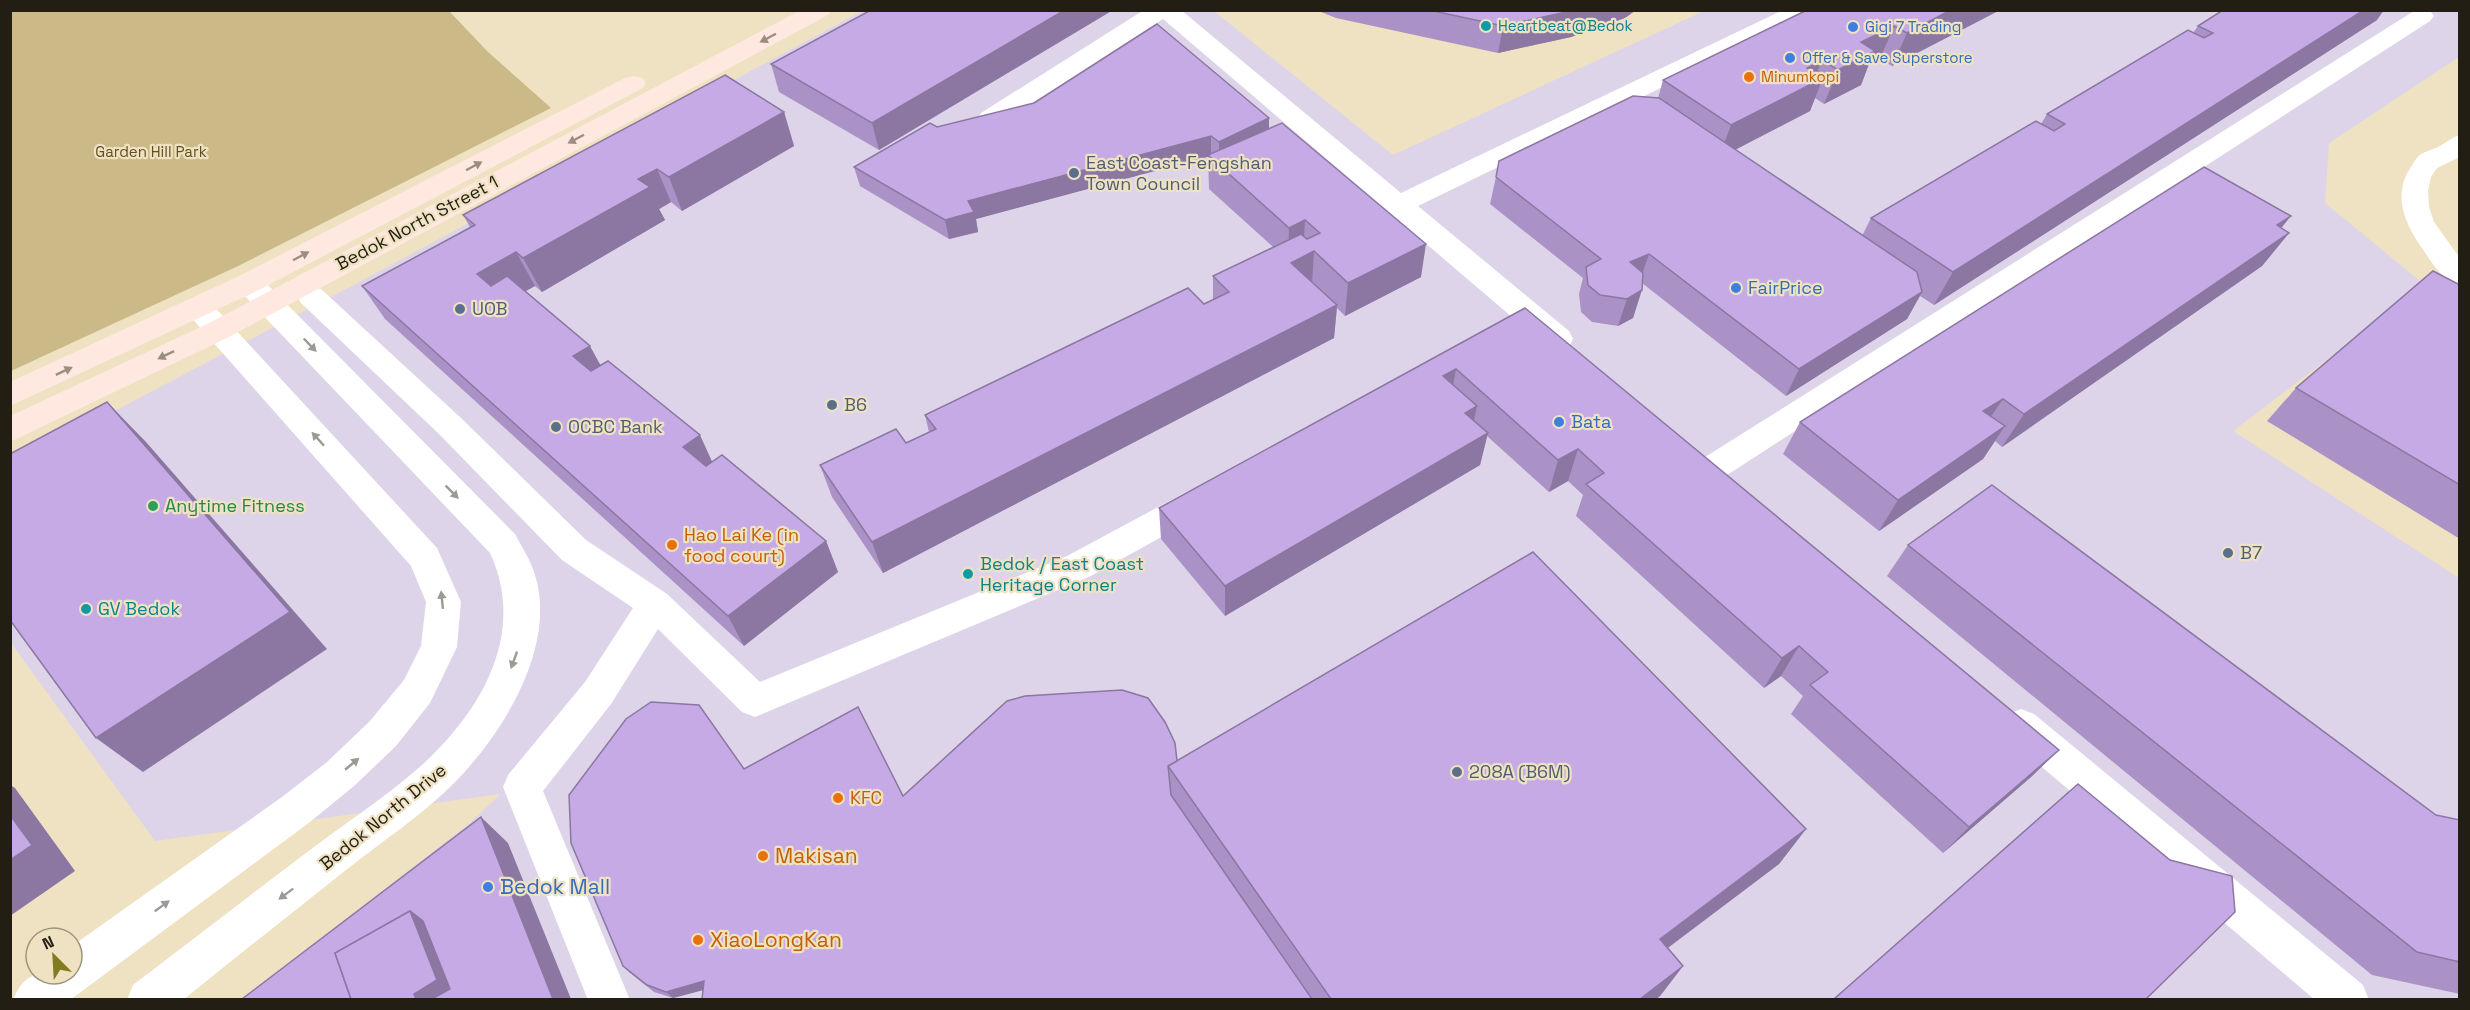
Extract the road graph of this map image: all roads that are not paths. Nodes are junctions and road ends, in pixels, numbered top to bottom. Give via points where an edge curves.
1 (774, 10) edge
2 (820, 10) edge
3 (1164, 10) edge
4 (1803, 10) edge
5 (2422, 16) dead end
6 (990, 119) edge
7 (2453, 148) edge
8 (1398, 205) junction
9 (2460, 263) edge
10 (2460, 276) edge
11 (259, 293) junction
12 (311, 296) dead end
13 (209, 319) junction
14 (1534, 319) junction
15 (1503, 336) edge
16 (1579, 356) edge
17 (10, 395) edge
18 (10, 430) edge
19 (1686, 446) edge
20 (1713, 468) junction
21 (1224, 487) edge
22 (1741, 492) edge
23 (654, 604) junction
24 (1998, 707) edge
25 (84, 963) edge
26 (52, 986) edge
27 (34, 999) edge
28 (148, 999) edge
29 (609, 999) edge
30 (2348, 999) edge

11 -> 1 street, Bedok North Street 1
2 -> 11 street, Bedok North Street 1
3 - 6 street
3 - 8 street
4 - 8 street
5 - 20 street
7 - 9 street via 2435,176 2428,206 2437,233
7 - 10 street via 2426,164 2417,177 2414,202 2424,231
8 - 14 street
11 - 13 street, Bedok North Street 1
11 -> 28 street, Bedok North Drive via 503,544 515,565 522,590 522,634 499,697 465,746 435,777
12 - 23 street via 450,426 574,550
17 -> 13 street, Bedok North Street 1
13 -> 18 street, Bedok North Street 1
25 -> 13 street via 297,809 365,752 412,699 428,672 441,633 442,597 425,558
14 - 15 street
14 - 16 street
19 - 20 street
20 - 22 street
21 - 23 street via 1079,566 755,701
23 - 29 street via 598,693 522,787
24 - 30 street
26 - 27 street

